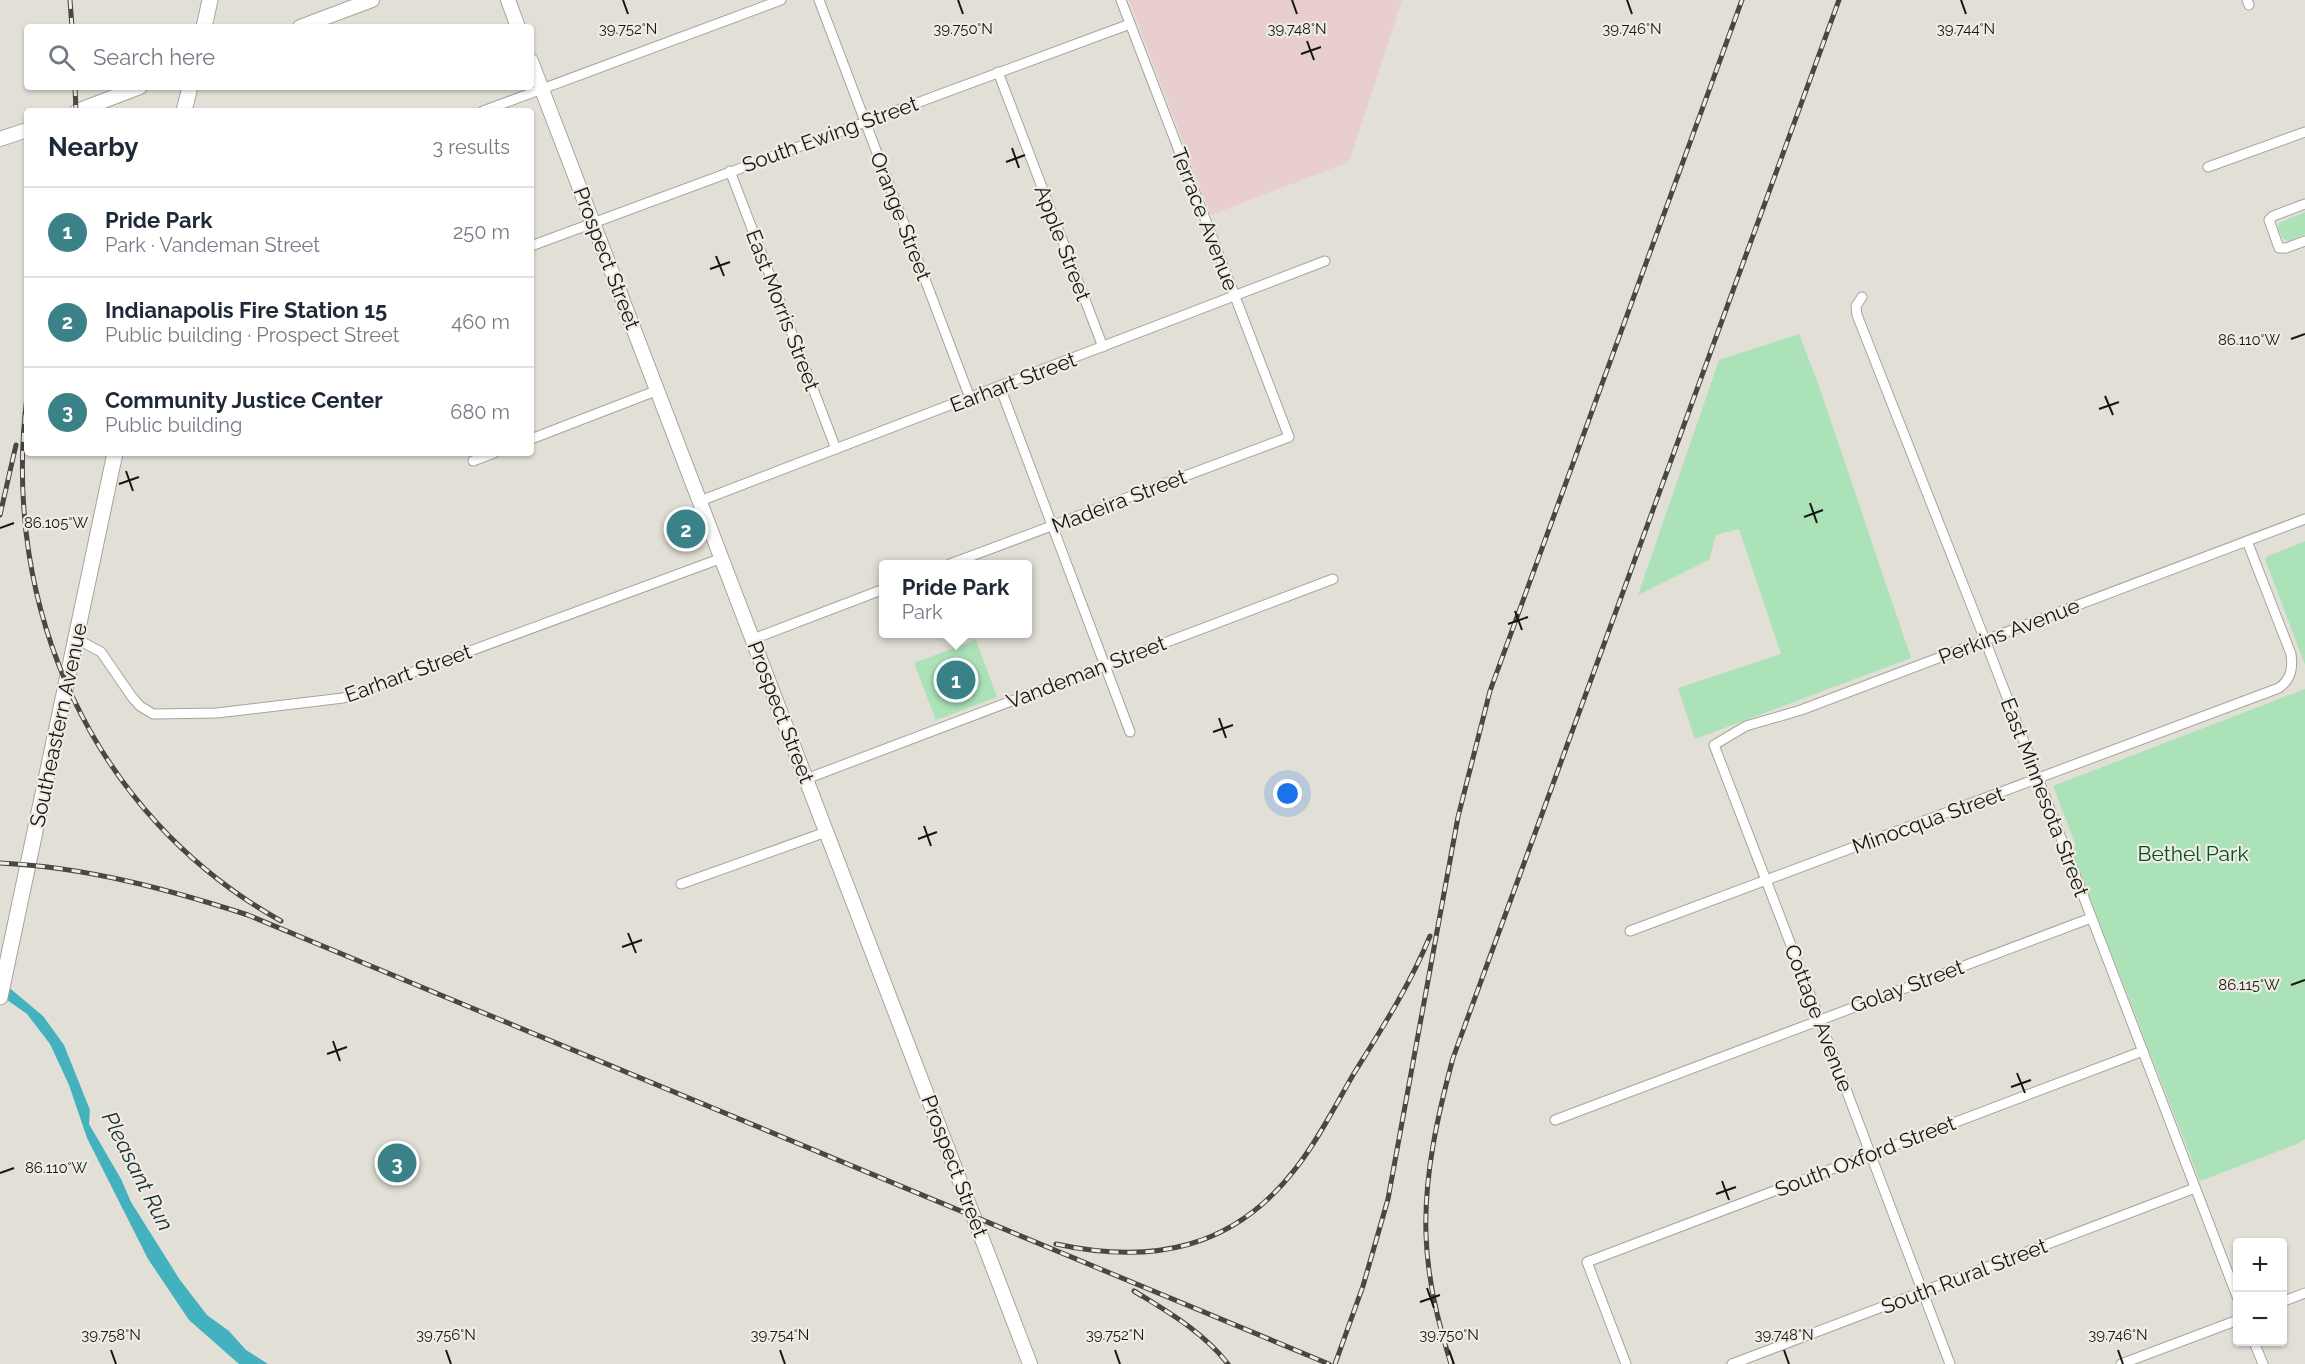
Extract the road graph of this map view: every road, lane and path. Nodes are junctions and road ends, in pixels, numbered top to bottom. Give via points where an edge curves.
1 (210, 0) edge
2 (372, 0) edge
3 (508, 0) edge
4 (781, 0) edge
5 (819, 0) edge
6 (1121, 0) edge
7 (205, 24) edge
8 (308, 24) edge
9 (518, 24) edge
10 (1130, 24) junction
11 (534, 69) edge
12 (998, 72) junction
13 (542, 89) junction
14 (132, 90) edge
15 (188, 90) edge
16 (85, 108) edge
17 (185, 108) edge
18 (491, 108) edge
19 (865, 121) junction
20 (24, 131) edge
21 (2305, 132) edge
22 (0, 140) edge
23 (2208, 167) dead end
24 (730, 171) junction
25 (2305, 204) edge
26 (592, 222) junction
27 (2305, 241) edge
28 (534, 245) edge
29 (1325, 261) dead end
30 (1235, 296) junction
31 (1862, 297) dead end
32 (1103, 347) junction
33 (1000, 387) junction
34 (658, 390) junction
35 (970, 398) junction
36 (1289, 437) joint
37 (534, 438) edge
38 (836, 449) junction
39 (114, 456) edge
40 (486, 456) edge
41 (472, 461) dead end
42 (700, 501) junction
43 (2305, 519) edge
44 (1053, 525) junction
45 (2247, 541) junction
46 (722, 558) junction
47 (961, 560) edge
48 (1333, 579) dead end
49 (879, 592) edge
50 (77, 639) junction
51 (753, 639) junction
52 (1985, 640) junction
53 (1104, 665) junction
54 (1130, 732) dead end
55 (1714, 745) joint
56 (806, 779) junction
57 (2038, 779) junction
58 (826, 831) junction
59 (1766, 880) junction
60 (681, 884) dead end
61 (2091, 918) junction
62 (1630, 931) dead end
63 (0, 997) edge
64 (1821, 1018) junction
65 (2143, 1052) junction
66 (1555, 1120) dead end
67 (1869, 1153) junction
68 (2195, 1188) junction
69 (1922, 1291) junction
70 (2235, 1292) edge
71 (2305, 1293) edge
72 (2287, 1300) edge
73 (2233, 1322) edge
74 (2256, 1346) edge
75 (1030, 1364) edge
76 (1626, 1364) edge
77 (1732, 1364) edge
78 (1950, 1364) edge
79 (2121, 1364) edge
80 (2263, 1364) edge

1 - 7 main road
2 - 8 main road
3 - 9 main road
4 - 13 street
5 - 19 street, Orange Street
6 - 10 street, Terrace Avenue
10 - 12 street, South Ewing Street
10 - 30 street, Terrace Avenue
11 - 13 main road, Prospect Street
12 - 19 street, South Ewing Street
12 - 32 street, Apple Street
13 - 18 street
13 - 26 main road, Prospect Street
14 - 16 main road
15 - 17 main road
19 - 24 street, South Ewing Street
19 - 35 street, Orange Street
20 - 22 main road
21 - 23 street
24 - 26 street, South Ewing Street
24 - 38 street, East Morris Street
25 - 27 street via 2269,220 2279,248
26 - 28 street, South Ewing Street
26 - 34 main road, Prospect Street
29 - 30 street, Earhart Street
30 - 32 street, Earhart Street
30 - 36 street, Terrace Avenue
31 - 52 street, East Minnesota Street via 1856,306 1857,315
32 - 33 street, Earhart Street
33 - 35 street, Earhart Street
33 - 44 street
34 - 37 street
34 - 42 main road, Prospect Street
35 - 38 street, Earhart Street
36 - 44 street, Madeira Street
38 - 42 street, Earhart Street
39 - 50 main road, Southeastern Avenue
40 - 41 street
42 - 46 main road, Prospect Street
43 - 45 street, Perkins Avenue
44 - 47 street, Madeira Street
44 - 53 street
45 - 52 street, Perkins Avenue
45 - 57 street, Minocqua Street via 2291,654 2292,672 2285,683
46 - 50 street, Earhart Street via 343,698 217,713 153,714 132,697 101,652
46 - 51 main road, Prospect Street
48 - 53 street, Vandeman Street
49 - 51 street
50 - 63 main road, Southeastern Avenue
51 - 56 main road, Prospect Street
52 - 55 street, Perkins Avenue via 1801,710 1746,726
52 - 57 street, East Minnesota Street
53 - 54 street
53 - 56 street, Vandeman Street
55 - 59 street, Cottage Avenue
56 - 58 main road, Prospect Street
57 - 59 street, Minocqua Street
57 - 61 street, East Minnesota Street
58 - 60 street
58 - 75 main road, Prospect Street
59 - 62 street, Minocqua Street
59 - 64 street, Cottage Avenue
61 - 64 street, Golay Street
61 - 65 street, East Minnesota Street
64 - 66 street, Golay Street
64 - 67 street, Cottage Avenue
65 - 67 street, South Oxford Street
65 - 68 street, East Minnesota Street
67 - 69 street, Cottage Avenue
67 - 76 street, South Oxford Street via 1587,1262
68 - 69 street, South Rural Street
68 - 70 street, East Minnesota Street
69 - 77 street, South Rural Street
69 - 78 street, Cottage Avenue
71 - 72 street
73 - 79 street
74 - 80 street

